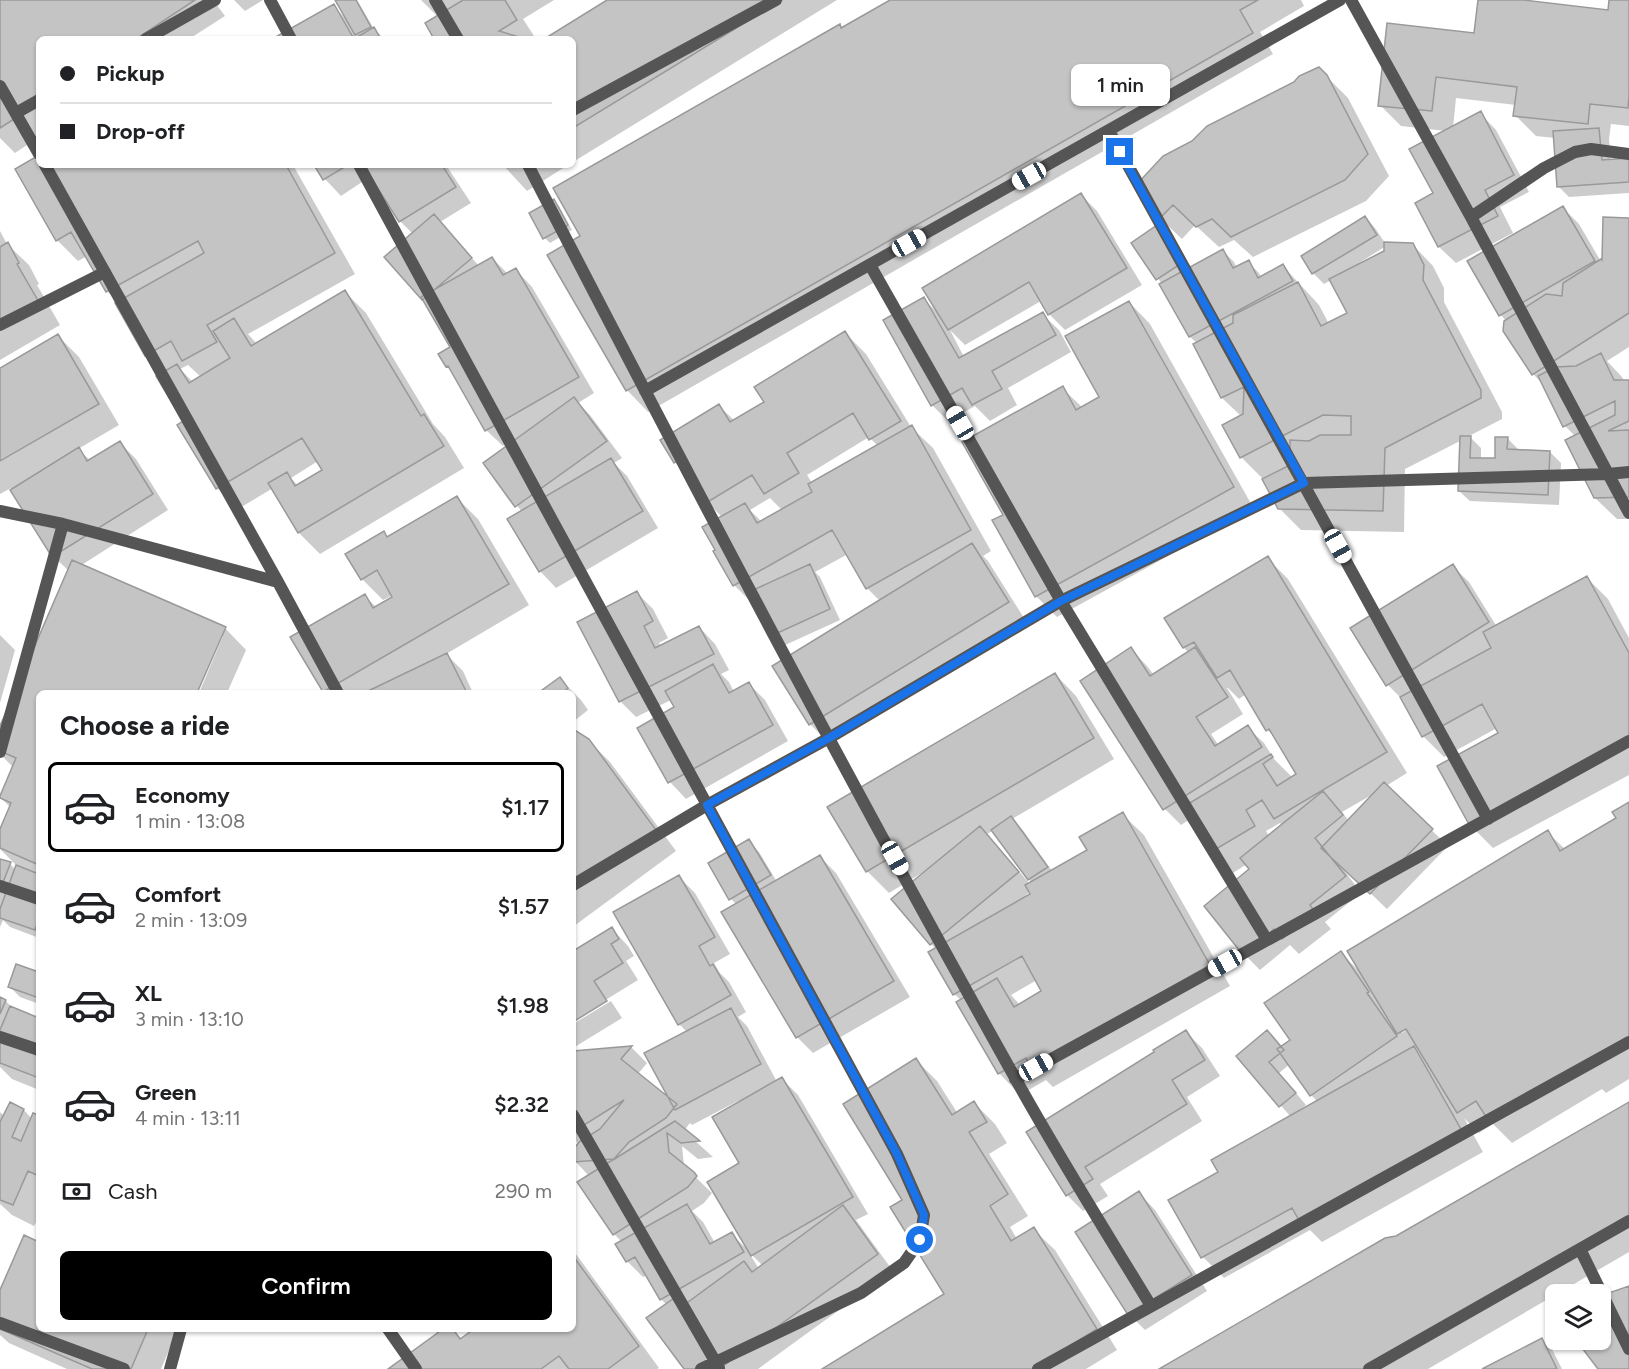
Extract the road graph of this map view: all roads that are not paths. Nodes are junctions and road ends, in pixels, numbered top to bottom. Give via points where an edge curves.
1 (215, 0) edge
2 (270, 0) edge
3 (435, 0) edge
4 (776, 0) edge
5 (1340, 0) edge
6 (1351, 0) edge
7 (151, 36) edge
8 (289, 36) edge
9 (456, 36) edge
10 (0, 86) edge
11 (36, 102) edge
12 (576, 108) edge
13 (16, 113) junction
14 (1108, 131) junction
15 (36, 149) edge
16 (1629, 154) edge
17 (47, 168) edge
18 (361, 168) edge
19 (530, 168) edge
20 (1471, 217) junction
21 (870, 265) junction
22 (105, 272) junction
23 (0, 326) edge
24 (645, 391) junction
25 (1629, 472) edge
26 (1608, 474) junction
27 (1304, 483) junction
28 (0, 512) edge
29 (1629, 513) edge
30 (63, 524) junction
31 (278, 582) junction
32 (1061, 601) junction
33 (336, 690) edge
34 (829, 738) junction
35 (1629, 741) edge
36 (0, 752) edge
37 (707, 805) junction
38 (1488, 819) junction
39 (576, 883) edge
40 (0, 886) edge
41 (36, 898) edge
42 (1267, 940) junction
43 (0, 1037) edge
44 (1629, 1042) edge
45 (36, 1049) edge
46 (1015, 1079) junction
47 (576, 1120) edge
48 (1629, 1221) edge
49 (1580, 1249) junction
50 (1151, 1306) junction
51 (0, 1323) edge
52 (180, 1332) edge
53 (390, 1332) edge
54 (1629, 1349) edge
55 (718, 1366) edge
56 (124, 1369) edge
57 (170, 1369) edge
58 (416, 1369) edge
59 (701, 1369) edge
60 (1038, 1369) edge
61 (1369, 1369) edge

1 - 7 street
2 - 8 street
3 - 9 street
4 - 12 street
5 - 14 street
6 - 20 street
10 - 13 street
11 - 13 street
13 - 15 street
14 - 21 street
14 - 27 street
16 - 20 street via 1591,148 1575,152
17 - 22 street
18 - 37 street
19 - 24 street
20 - 26 street
21 - 24 street
21 - 32 street
22 - 23 street
22 - 31 street
24 - 34 street
25 - 26 street
26 - 27 street
26 - 29 street
27 - 32 street
27 - 38 street
28 - 30 street
30 - 31 street
30 - 36 street
31 - 33 street
32 - 34 street
32 - 42 street
34 - 37 street
34 - 46 street
35 - 38 street
37 - 39 street
37 - 55 street via 897,1154 924,1215 920,1240 904,1263 861,1293
38 - 42 street
40 - 41 street
42 - 46 street
43 - 45 street
44 - 50 street
46 - 50 street
47 - 55 street
48 - 49 street
49 - 54 street
49 - 61 street
50 - 60 street
51 - 56 street
52 - 57 street
53 - 58 street
55 - 59 street

